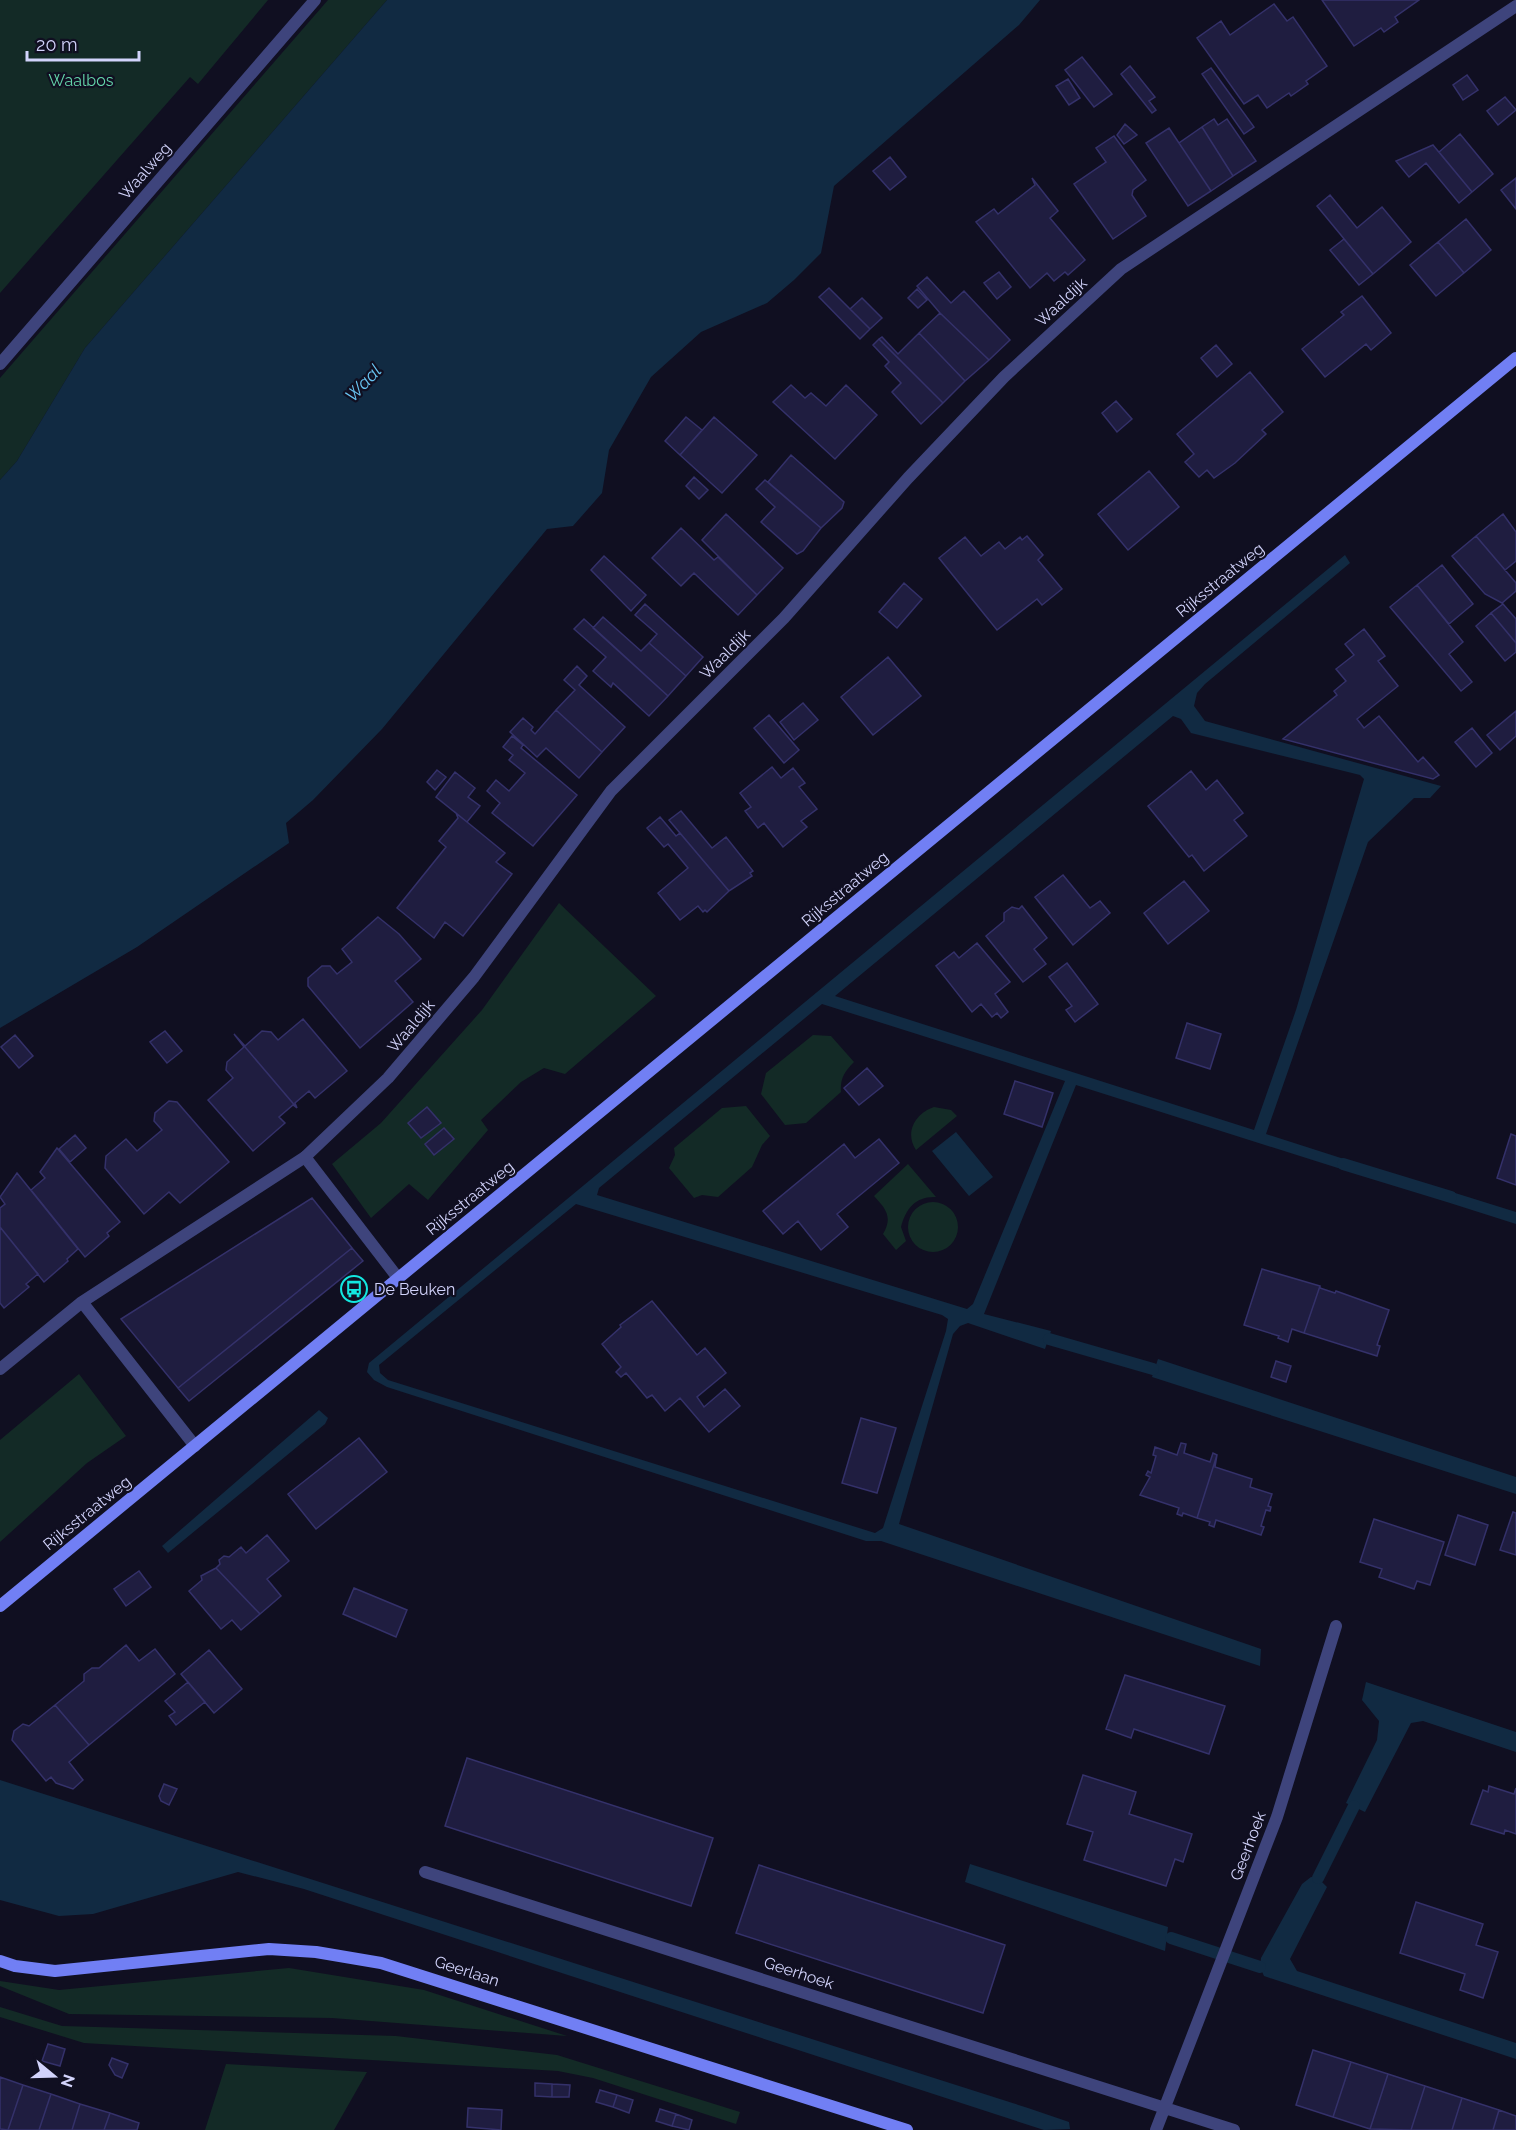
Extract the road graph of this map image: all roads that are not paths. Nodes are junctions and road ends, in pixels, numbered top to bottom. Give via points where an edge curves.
1 (315, 0) edge
2 (1516, 6) edge
3 (1516, 358) edge
4 (0, 364) edge
5 (304, 1156) junction
6 (398, 1278) junction
7 (82, 1302) junction
8 (0, 1369) edge
9 (195, 1446) junction
10 (0, 1606) edge
11 (1336, 1626) dead end
12 (424, 1872) dead end
13 (0, 1961) edge
14 (1163, 2107) junction
15 (908, 2130) edge
16 (1156, 2130) edge
17 (1234, 2130) edge

1 - 4 street, Waalweg
2 - 5 street, Waaldijk via 1121,269 1004,378 908,478 784,618 611,791 474,977 388,1078
3 - 6 street, Rijksstraatweg
5 - 6 street
5 - 7 street, Waaldijk
6 - 9 street, Rijksstraatweg
7 - 8 street, Waaldijk
7 - 9 street
9 - 10 street, Rijksstraatweg
11 - 14 street, Geerhoek via 1277,1817
12 - 14 street, Geerhoek
13 - 15 street, Geerlaan via 55,1971 268,1950 316,1952 381,1963
14 - 16 street, Geerhoek
14 - 17 street, Geerhoek

